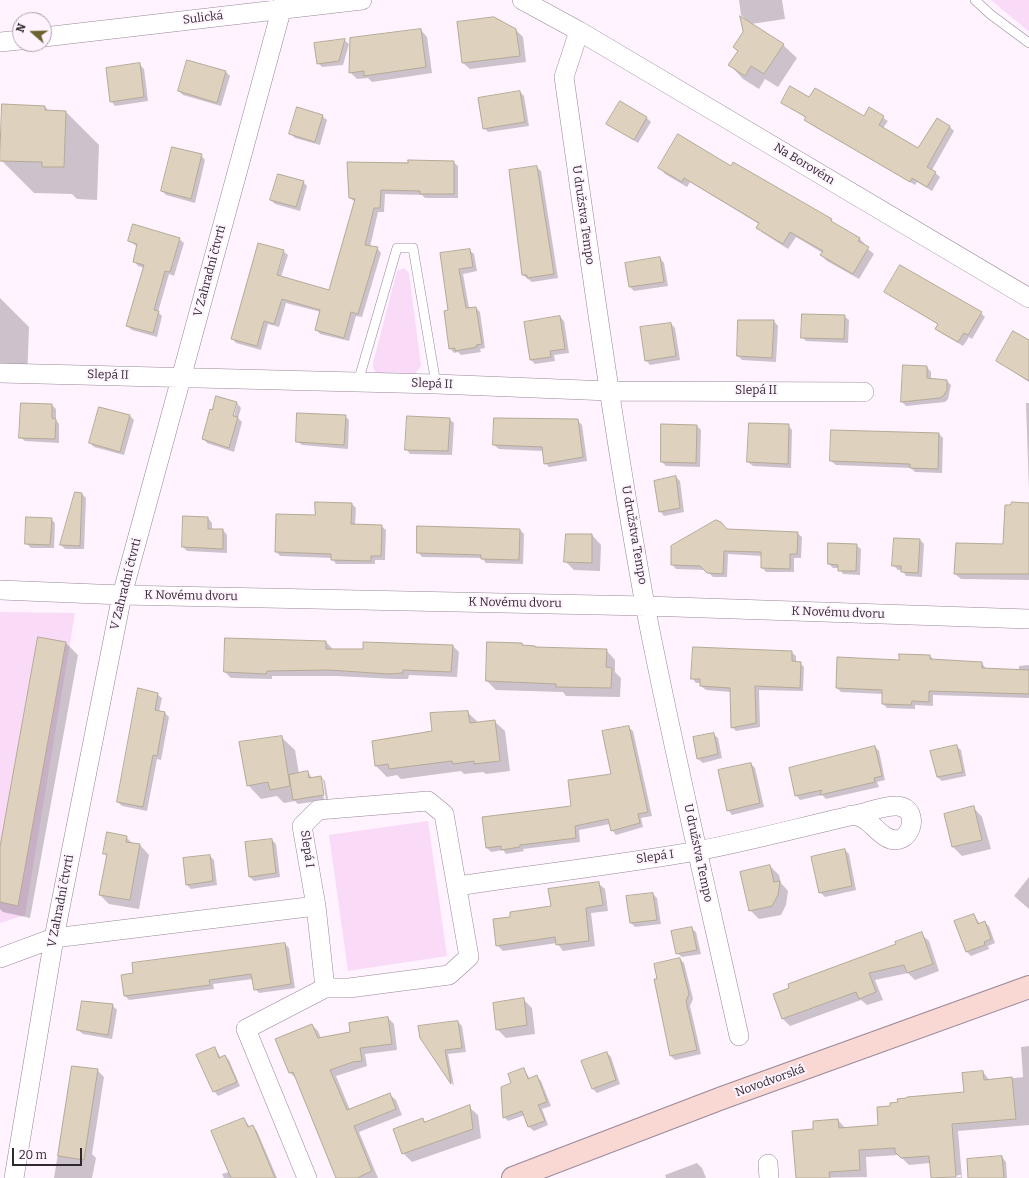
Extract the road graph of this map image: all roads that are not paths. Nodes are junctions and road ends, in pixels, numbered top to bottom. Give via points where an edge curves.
1 (362, 0) edge
2 (522, 0) edge
3 (975, 0) edge
4 (283, 4) edge
5 (579, 31) junction
6 (52, 36) edge
7 (12, 41) edge
8 (0, 42) edge
9 (1029, 43) edge
10 (1029, 298) edge
11 (0, 373) edge
12 (180, 376) junction
13 (358, 382) junction
14 (436, 384) junction
15 (609, 391) junction
16 (864, 392) dead end
17 (0, 590) edge
18 (122, 595) junction
19 (646, 606) junction
20 (1029, 619) edge
21 (851, 815) dead end
22 (697, 851) junction
23 (457, 886) junction
24 (316, 906) junction
25 (54, 938) junction
26 (0, 958) edge
27 (1029, 987) edge
28 (325, 988) junction
29 (739, 1036) dead end
30 (14, 1178) edge
31 (307, 1178) edge
32 (513, 1178) edge

1 - 4 street, Sulická
2 - 5 street
3 - 9 lane
4 - 6 street, Sulická
4 - 12 street, V Zahradní čtvrti
5 - 10 street, Na Borovém
5 - 15 street, U družstva Tempo via 564,76
7 - 8 street
11 - 12 street, Slepá II
12 - 13 street, Slepá II
12 - 18 street, V Zahradní čtvrti
13 - 14 street, Slepá II
13 - 14 lane via 398,248 413,248
14 - 15 street, Slepá II
15 - 16 street, Slepá II
15 - 19 street, U družstva Tempo
17 - 18 street, K Novému dvoru
18 - 19 street, K Novému dvoru
18 - 25 street, V Zahradní čtvrti
19 - 20 street, K Novému dvoru
19 - 22 street, U družstva Tempo
21 - 22 street, Slepá I
22 - 23 street, Slepá I
22 - 29 street, U družstva Tempo
23 - 24 street, Slepá I via 444,814 428,801 318,810 302,826
23 - 28 street, Slepá I via 469,957 448,975 349,988
24 - 25 street
24 - 28 street, Slepá I
25 - 26 street
25 - 30 street, V Zahradní čtvrti
27 - 32 main road, Novodvorská via 722,1098
28 - 31 street, Slepá I via 246,1029

